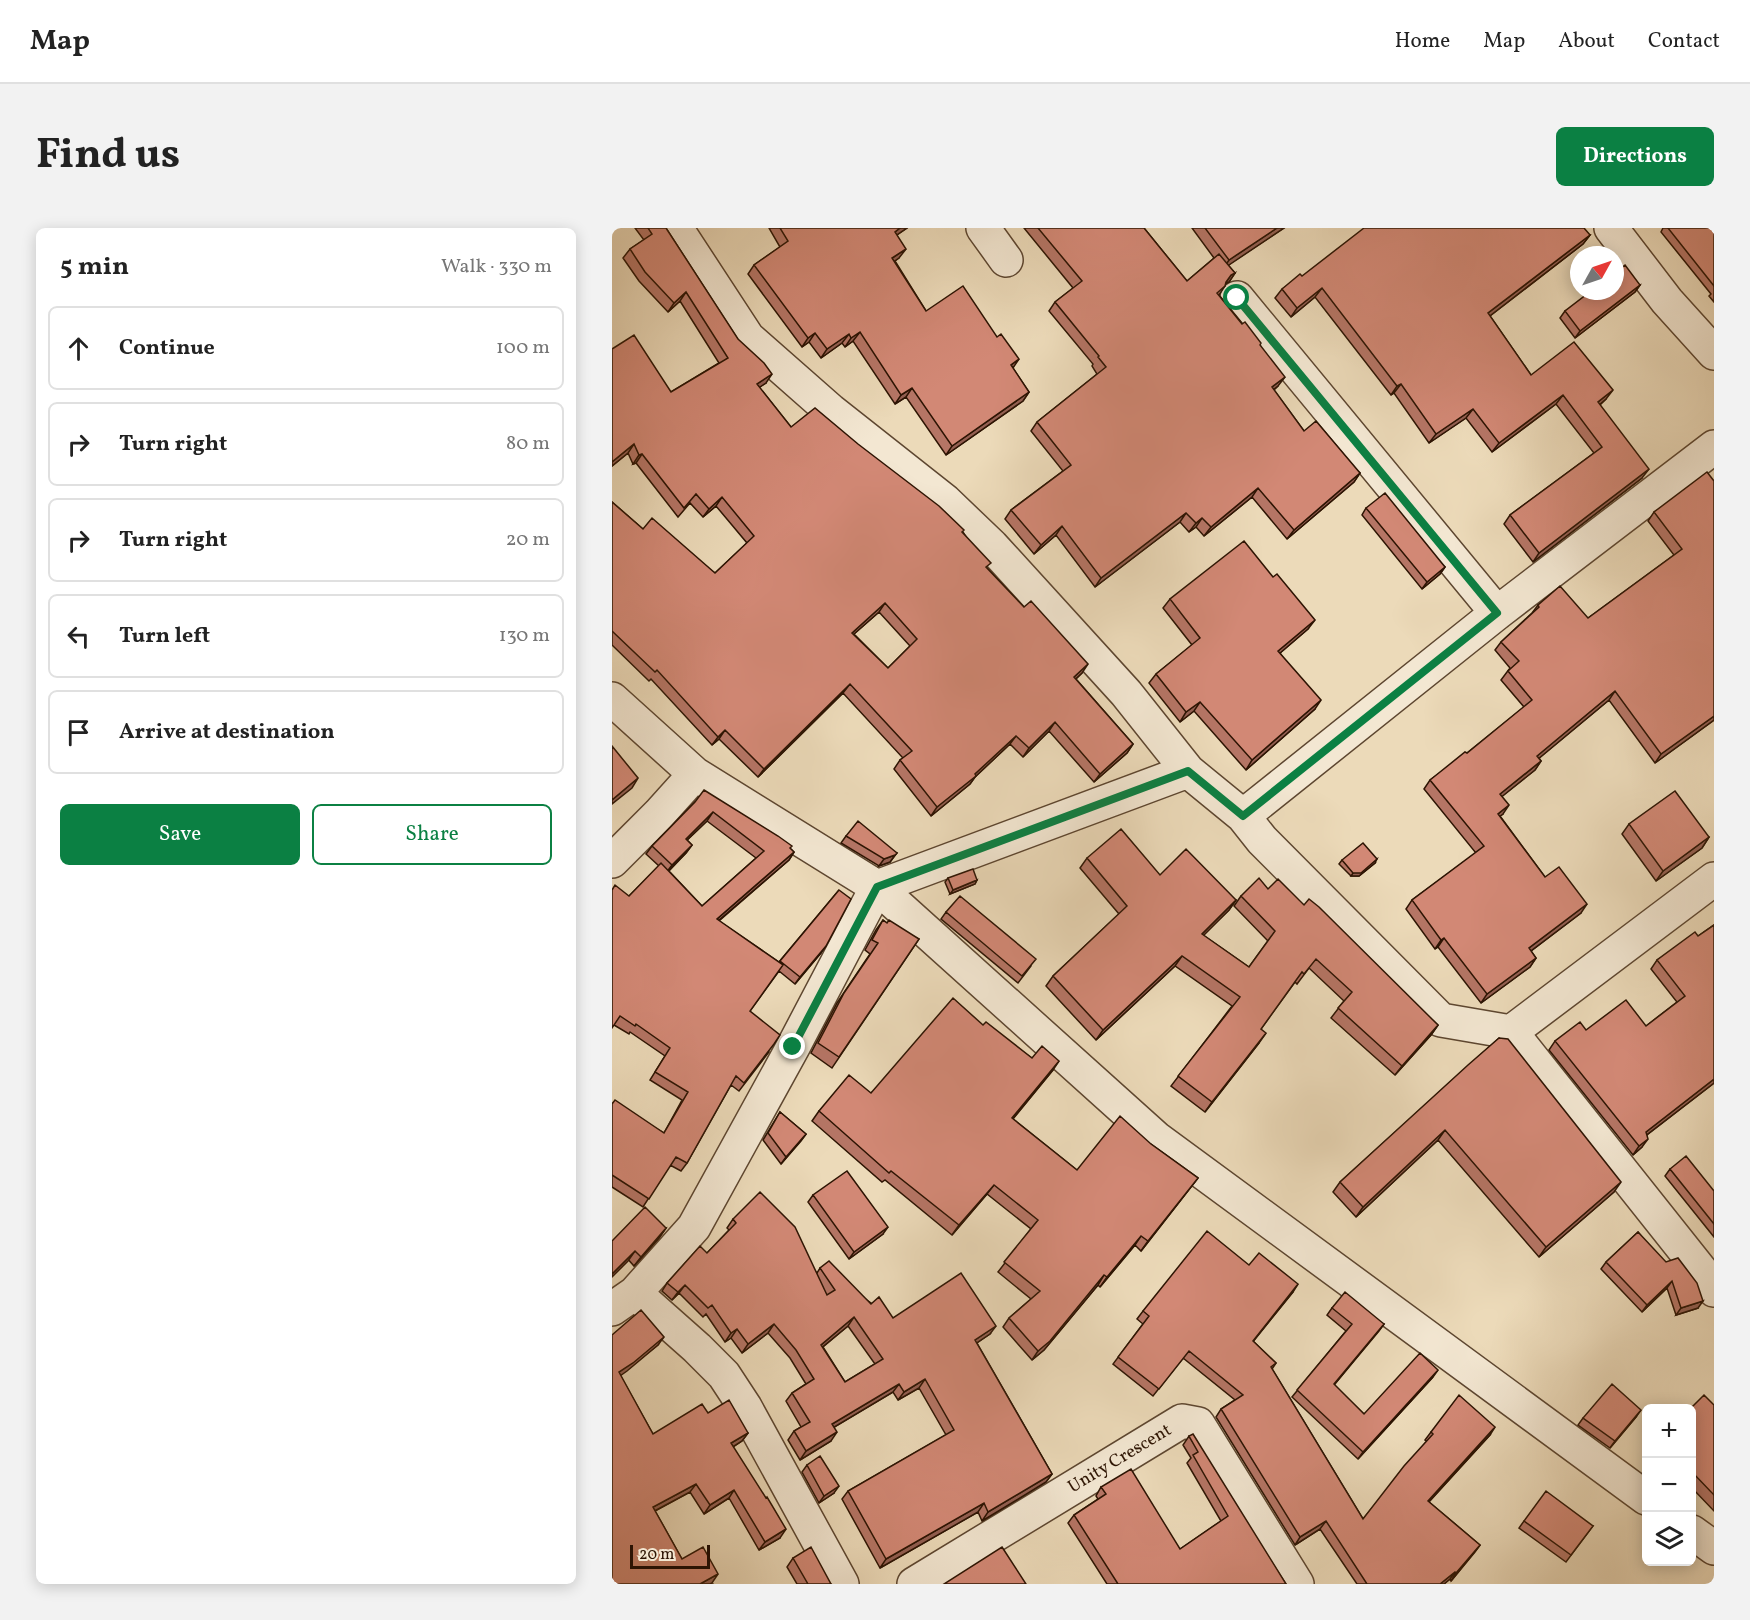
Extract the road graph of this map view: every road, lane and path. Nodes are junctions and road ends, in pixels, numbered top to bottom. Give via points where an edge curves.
1 (676, 228) edge
2 (983, 228) edge
3 (1611, 228) edge
4 (1006, 260) dead end
5 (1237, 298) dead end
6 (1714, 353) edge
7 (1714, 447) edge
8 (1497, 613) junction
9 (612, 699) edge
10 (1188, 771) junction
11 (695, 774) junction
12 (1243, 816) junction
13 (612, 861) edge
14 (1714, 879) edge
15 (877, 887) junction
16 (1511, 1032) junction
17 (1714, 1287) edge
18 (623, 1300) edge
19 (1642, 1494) edge
20 (1696, 1535) edge
21 (1714, 1548) edge
22 (842, 1584) edge
23 (914, 1584) edge
24 (1297, 1584) edge

1 - 10 street via 748,338 831,411 945,501 992,546 1126,693
2 - 4 street
3 - 6 street via 1667,301
5 - 8 street
7 - 8 street
8 - 12 street
9 - 11 street
10 - 12 street
10 - 15 street
11 - 13 street
11 - 15 street
12 - 16 street via 1262,840 1441,1020
14 - 16 street
15 - 18 street via 693,1227
15 - 19 street via 1156,1138
16 - 17 street
18 - 22 street via 697,1348 724,1375 746,1407
20 - 21 street
23 - 24 street, Unity Crescent via 1182,1421 1198,1424

